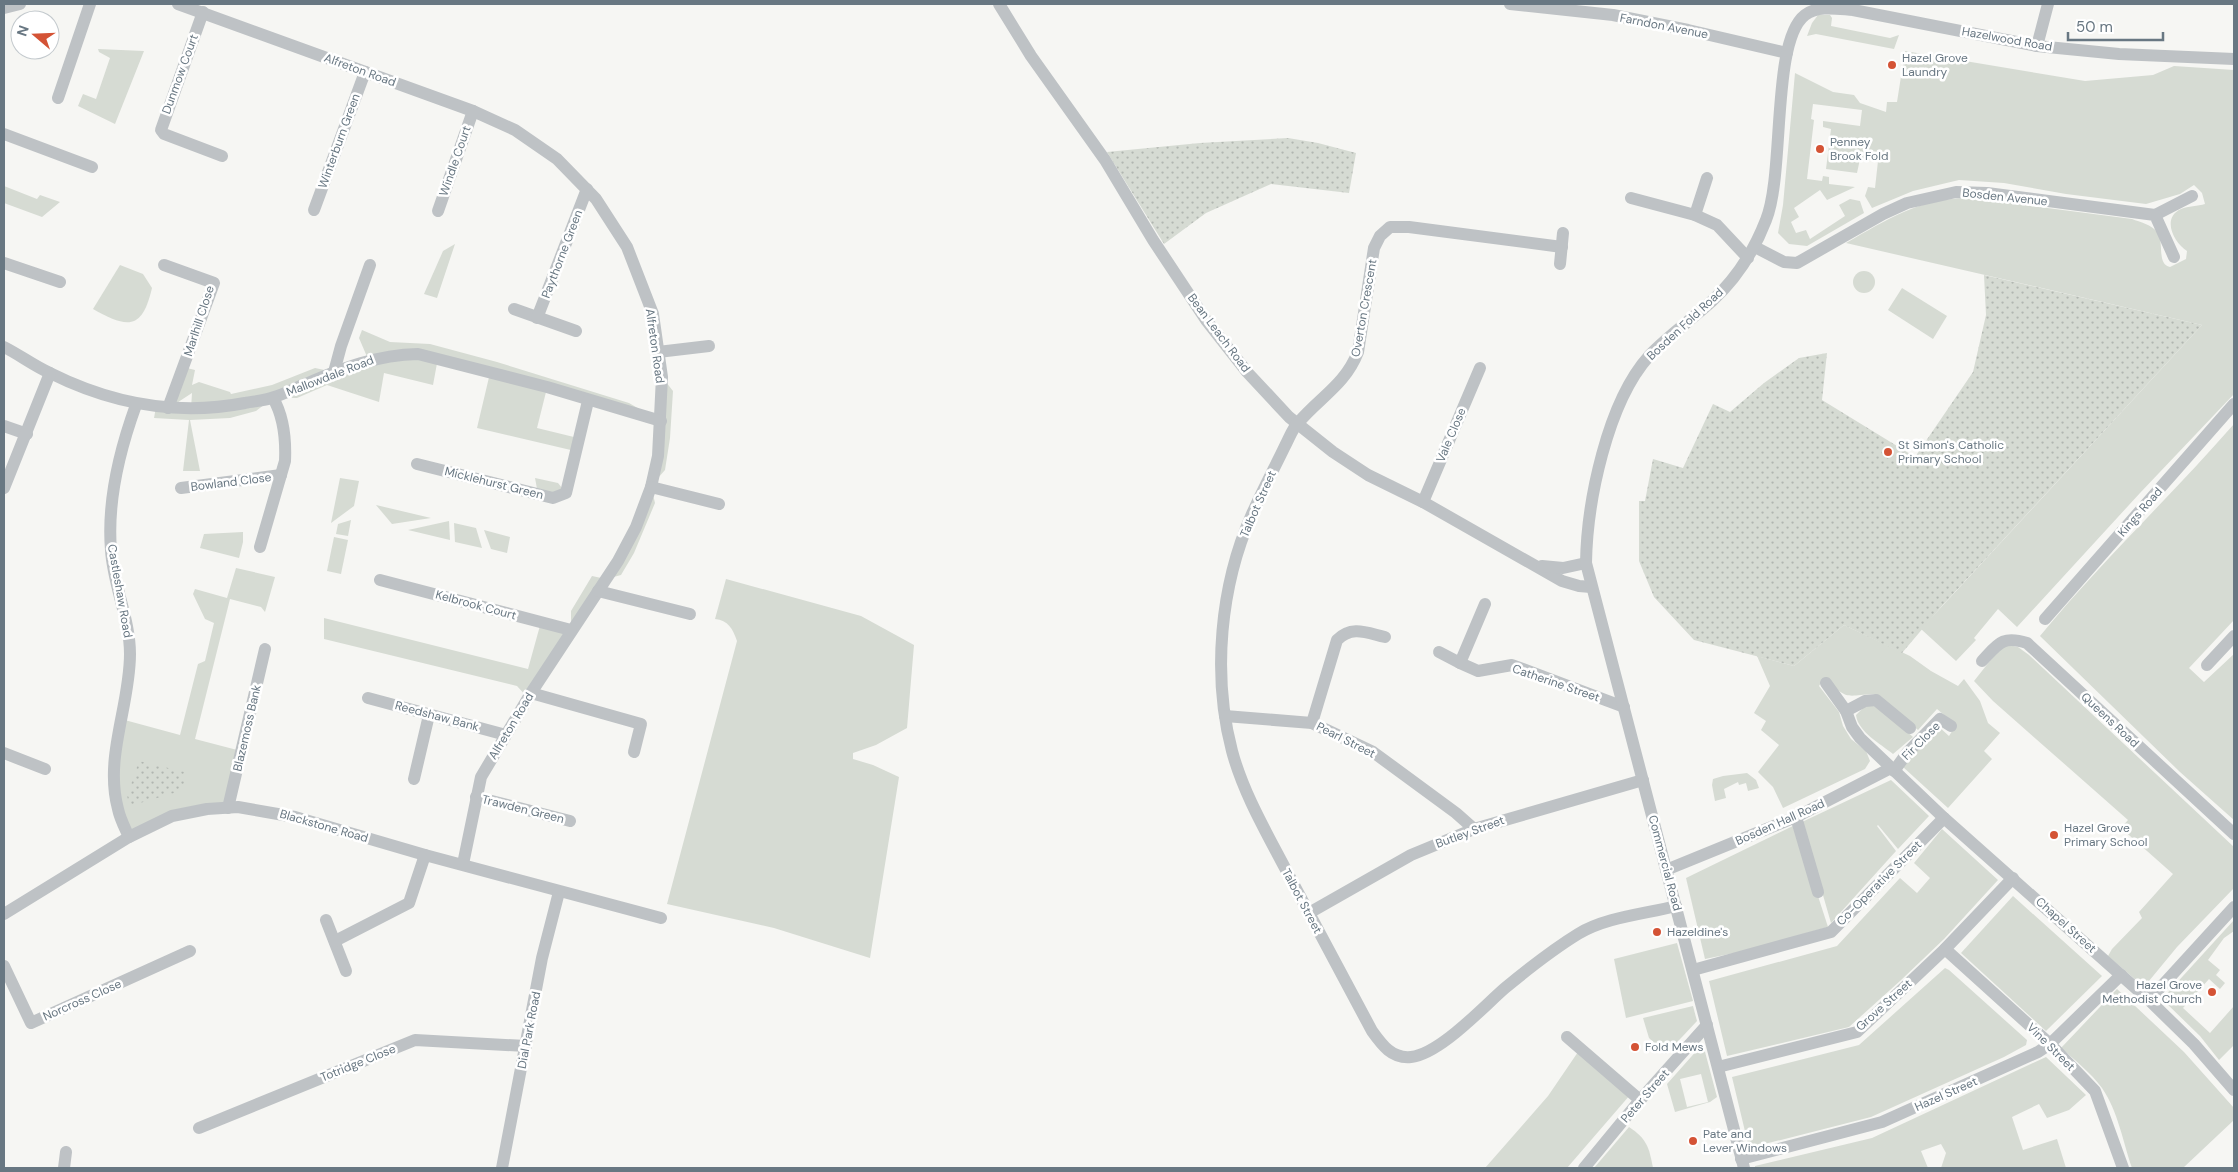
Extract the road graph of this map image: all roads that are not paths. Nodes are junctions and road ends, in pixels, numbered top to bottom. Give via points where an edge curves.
1 (20, 4) edge
2 (90, 4) edge
3 (178, 4) edge
4 (999, 4) edge
5 (1511, 4) edge
6 (2048, 4) edge
7 (4, 8) edge
8 (1810, 8) edge
9 (203, 12) junction
10 (2037, 46) junction
11 (1787, 53) junction
12 (2234, 59) edge
13 (365, 72) junction
14 (58, 98) dead end
15 (473, 111) junction
16 (4, 134) edge
17 (222, 156) dead end
18 (92, 167) dead end
19 (1707, 178) dead end
20 (587, 189) junction
21 (2192, 196) dead end
22 (1631, 198) dead end
23 (314, 210) dead end
24 (438, 211) dead end
25 (1695, 215) junction
26 (2155, 215) junction
27 (1563, 233) dead end
28 (1562, 247) junction
29 (1755, 247) junction
30 (1748, 258) junction
31 (2174, 258) dead end
32 (4, 263) edge
33 (1560, 264) dead end
34 (164, 265) dead end
35 (370, 265) dead end
36 (60, 282) dead end
37 (514, 309) dead end
38 (537, 318) junction
39 (576, 331) dead end
40 (709, 346) dead end
41 (4, 347) edge
42 (658, 352) junction
43 (1480, 368) dead end
44 (334, 372) junction
45 (50, 373) junction
46 (273, 398) junction
47 (588, 401) junction
48 (136, 404) junction
49 (2234, 404) edge
50 (168, 408) junction
51 (661, 421) junction
52 (1297, 424) junction
53 (4, 426) edge
54 (27, 434) junction
55 (417, 464) dead end
56 (281, 475) junction
57 (651, 486) junction
58 (4, 488) edge
59 (181, 488) dead end
60 (1422, 502) junction
61 (720, 504) dead end
62 (260, 547) dead end
63 (1586, 563) junction
64 (1535, 564) junction
65 (380, 580) dead end
66 (1591, 587) junction
67 (598, 591) junction
68 (1485, 604) dead end
69 (690, 614) dead end
70 (2045, 619) dead end
71 (571, 630) junction
72 (2234, 636) edge
73 (1385, 638) dead end
74 (265, 649) dead end
75 (1439, 652) dead end
76 (1982, 661) dead end
77 (1460, 663) junction
78 (2207, 666) dead end
79 (1826, 683) dead end
80 (531, 693) junction
81 (368, 698) dead end
82 (1624, 707) junction
83 (1846, 711) junction
84 (429, 715) junction
85 (1225, 716) junction
86 (1312, 723) junction
87 (1951, 726) dead end
88 (1910, 728) dead end
89 (506, 735) junction
90 (634, 752) dead end
91 (4, 753) edge
92 (45, 769) dead end
93 (1892, 769) junction
94 (414, 778) dead end
95 (1643, 780) junction
96 (476, 797) junction
97 (228, 808) junction
98 (1796, 817) junction
99 (1944, 818) junction
100 (570, 821) dead end
101 (1474, 829) junction
102 (2234, 834) edge
103 (128, 838) junction
104 (425, 855) junction
105 (463, 864) junction
106 (1666, 870) junction
107 (2013, 878) junction
108 (559, 892) junction
109 (1818, 892) dead end
110 (1676, 906) junction
111 (2234, 906) edge
112 (1309, 913) junction
113 (4, 914) edge
114 (661, 918) dead end
115 (326, 920) dead end
116 (335, 941) junction
117 (1945, 949) junction
118 (190, 951) dead end
119 (4, 966) edge
120 (1693, 970) junction
121 (346, 971) dead end
122 (2121, 975) junction
123 (2149, 1000) junction
124 (1707, 1025) junction
125 (1567, 1037) dead end
126 (2050, 1044) junction
127 (526, 1046) junction
128 (1718, 1067) junction
129 (2234, 1090) edge
130 (1640, 1100) junction
131 (199, 1128) dead end
132 (66, 1152) dead end
133 (1743, 1164) edge
134 (64, 1168) edge
135 (502, 1168) edge
136 (1584, 1168) edge
137 (2123, 1168) edge

1 - 7 street
2 - 14 street
3 - 9 street, Alfreton Road
4 - 52 street, Bean Leach Road via 1031,56 1105,160 1206,320 1247,372
5 - 11 street, Farndon Avenue via 1613,15
6 - 10 street
8 - 10 street, Hazelwood Road via 1853,10
8 - 11 street, Bosden Fold Road via 1795,30
9 - 13 street, Alfreton Road
9 - 17 street, Dunmow Court via 161,130 164,134
10 - 12 street, Hazelwood Road
11 - 29 street, Bosden Fold Road via 1777,174 1767,217
13 - 15 street, Alfreton Road
13 - 23 street, Winterburn Green
15 - 20 street, Alfreton Road via 515,130 557,159
15 - 24 street, Windle Court
16 - 18 street
19 - 25 street
20 - 38 street, Paythorne Green
20 - 42 street, Alfreton Road via 627,247 653,314
21 - 26 street
22 - 25 street
25 - 30 street via 1717,226
26 - 29 street, Bosden Avenue via 1988,193 1956,192 1907,203 1796,262 1784,262
26 - 31 street
27 - 28 street
28 - 33 street
28 - 52 street, Overton Crescent via 1390,227 1374,248 1358,352 1352,368
29 - 30 street, Bosden Fold Road
30 - 63 street, Bosden Fold Road via 1713,300 1665,340 1634,378 1610,430 1600,464 1587,534
32 - 36 street
34 - 50 street, Marlhill Close via 214,283
35 - 44 street
37 - 38 street
38 - 39 street
40 - 42 street
41 - 45 street, Mallowdale Road
42 - 51 street, Alfreton Road via 662,377
43 - 60 street, Vale Close
44 - 46 street, Mallowdale Road
44 - 47 street, Mallowdale Road via 368,360 418,354
45 - 48 street, Mallowdale Road via 92,392
45 - 54 street
46 - 50 street, Mallowdale Road via 230,406
46 - 56 street, Bowland Close via 281,413 284,434 285,461
47 - 51 street, Mallowdale Road
47 - 55 street, Micklehurst Green via 566,493 553,498
48 - 50 street, Mallowdale Road
48 - 103 street, Castleshaw Road via 126,431 110,526 110,551 130,654 114,773 118,809
49 - 70 street, Kings Road
51 - 57 street, Alfreton Road
52 - 60 street, Bean Leach Road via 1368,474
52 - 85 street, Talbot Street via 1252,515 1228,586 1221,659
53 - 54 street
54 - 58 street
56 - 59 street, Bowland Close
56 - 62 street, Bowland Close
57 - 61 street
57 - 67 street, Alfreton Road via 626,546
60 - 64 street, Bean Leach Road
63 - 64 street, Bean Leach Road via 1563,568
63 - 66 street, Bosden Fold Road
64 - 66 street, Bean Leach Road via 1562,581
65 - 71 street, Kelbrook Court
66 - 82 street, Commercial Road
67 - 69 street
67 - 71 street, Alfreton Road
68 - 77 street
71 - 80 street, Alfreton Road
72 - 78 street
73 - 86 street via 1355,631 1345,632 1337,640
74 - 97 street, Blazemoss Bank
75 - 77 street, Catherine Street
76 - 102 street, Queens Road via 2000,642 2012,638 2027,643
77 - 82 street, Catherine Street via 1478,671 1512,665
79 - 83 street, Chapel Street
80 - 89 street, Alfreton Road
80 - 90 street via 641,724
81 - 84 street, Reedshaw Bank
82 - 95 street, Commercial Road
83 - 88 street via 1865,700 1876,700
83 - 93 street, Chapel Street via 1860,738
84 - 89 street, Reedshaw Bank
84 - 94 street
85 - 86 street, Pearl Street
85 - 112 street, Talbot Street via 1242,781
86 - 101 street, Pearl Street via 1373,752
87 - 93 street, Fir Close via 1940,719
89 - 96 street, Alfreton Road via 481,777
91 - 92 street
93 - 98 street, Bosden Hall Road
93 - 99 street, Chapel Street
95 - 101 street, Butley Street
95 - 106 street, Commercial Road
96 - 100 street, Trawden Green
96 - 105 street, Alfreton Road
97 - 103 street, Blackstone Road via 172,816
97 - 104 street, Blackstone Road via 278,812
98 - 106 street, Bosden Hall Road
98 - 109 street
99 - 107 street, Chapel Street
99 - 120 street, Co-Operative Street via 1831,932
101 - 112 street, Butley Street via 1411,855
103 - 113 street, Blackstone Road
104 - 105 street, Blackstone Road
104 - 116 street via 409,903
105 - 108 street, Blackstone Road
106 - 110 street, Commercial Road
107 - 117 street, Grove Street
107 - 122 street, Chapel Street
108 - 114 street, Blackstone Road
108 - 127 street, Dial Park Road via 542,958
110 - 112 street, Talbot Street via 1602,923 1580,933 1541,959 1446,1039 1422,1054 1410,1057 1396,1055 1378,1039
110 - 120 street, Commercial Road
111 - 123 street
115 - 116 street
116 - 121 street
117 - 126 street, Vine Street
117 - 128 street, Grove Street via 1858,1032
118 - 119 street, Norcross Close via 31,1023
120 - 124 street, Commercial Road
122 - 123 street, Chapel Street
122 - 126 street, Hazel Street
123 - 129 street, Chapel Street via 2194,1044
124 - 128 street, Commercial Road
124 - 130 street, Peter Street
125 - 130 street
126 - 133 street, Hazel Street via 1882,1122
126 - 137 street, Vine Street via 2095,1091
127 - 131 street, Totridge Close via 415,1040
127 - 135 street, Dial Park Road
128 - 133 street, Commercial Road
130 - 136 street, Peter Street
132 - 134 street

